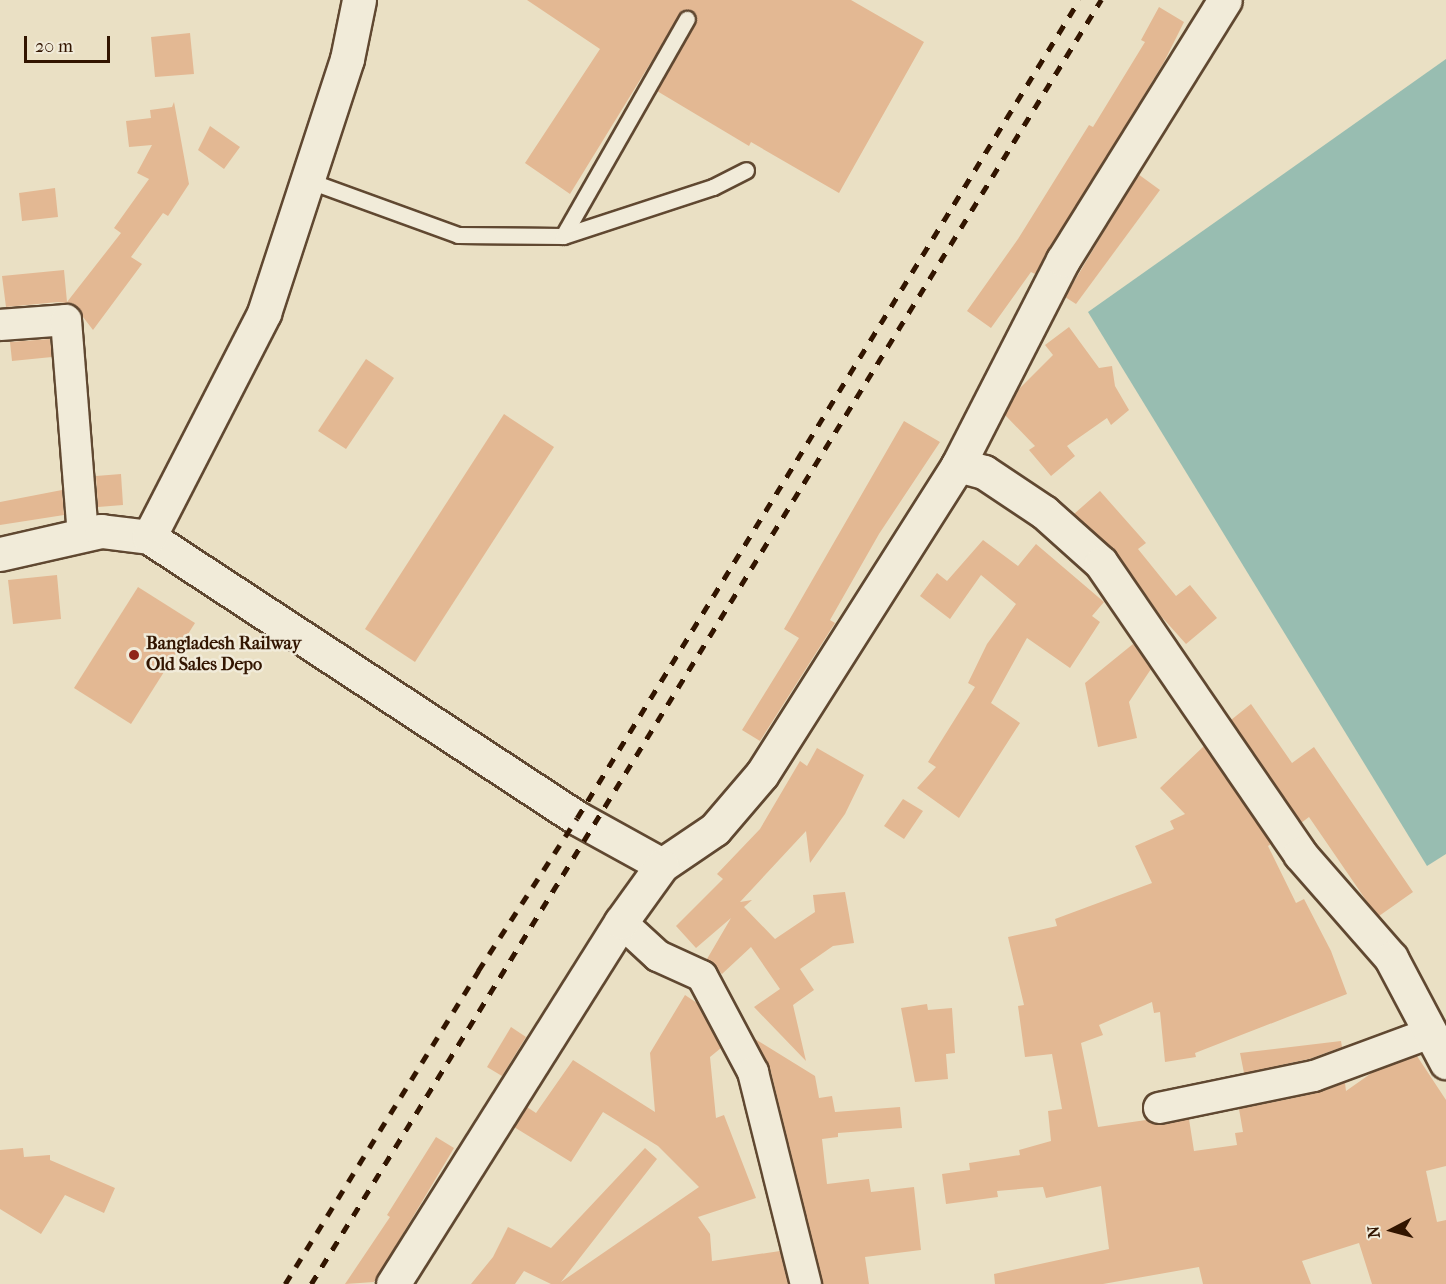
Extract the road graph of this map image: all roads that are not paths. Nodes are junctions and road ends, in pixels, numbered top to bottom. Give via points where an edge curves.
1 (359, 0) edge
2 (1225, 0) edge
3 (687, 19) dead end
4 (746, 170) dead end
5 (307, 180) junction
6 (563, 236) junction
7 (0, 325) edge
8 (958, 465) junction
9 (83, 536) junction
10 (149, 537) junction
11 (0, 554) edge
12 (662, 865) junction
13 (621, 922) junction
14 (1430, 1033) junction
15 (1446, 1062) edge
16 (1159, 1108) dead end
17 (393, 1284) edge
18 (806, 1284) edge

1 - 5 street via 347,59
2 - 8 street via 1063,260
3 - 6 lane
4 - 6 lane via 713,187
5 - 6 lane via 458,235
5 - 10 street via 264,313
7 - 9 street via 66,320
8 - 12 street via 762,774 715,829
8 - 14 street via 984,472 1044,512 1101,563 1300,854 1391,958
9 - 10 street via 102,531
9 - 11 street
10 - 12 street via 577,818
12 - 13 street
13 - 17 street
13 - 18 street via 658,956 702,976 753,1072
14 - 15 street
14 - 16 street via 1314,1076

